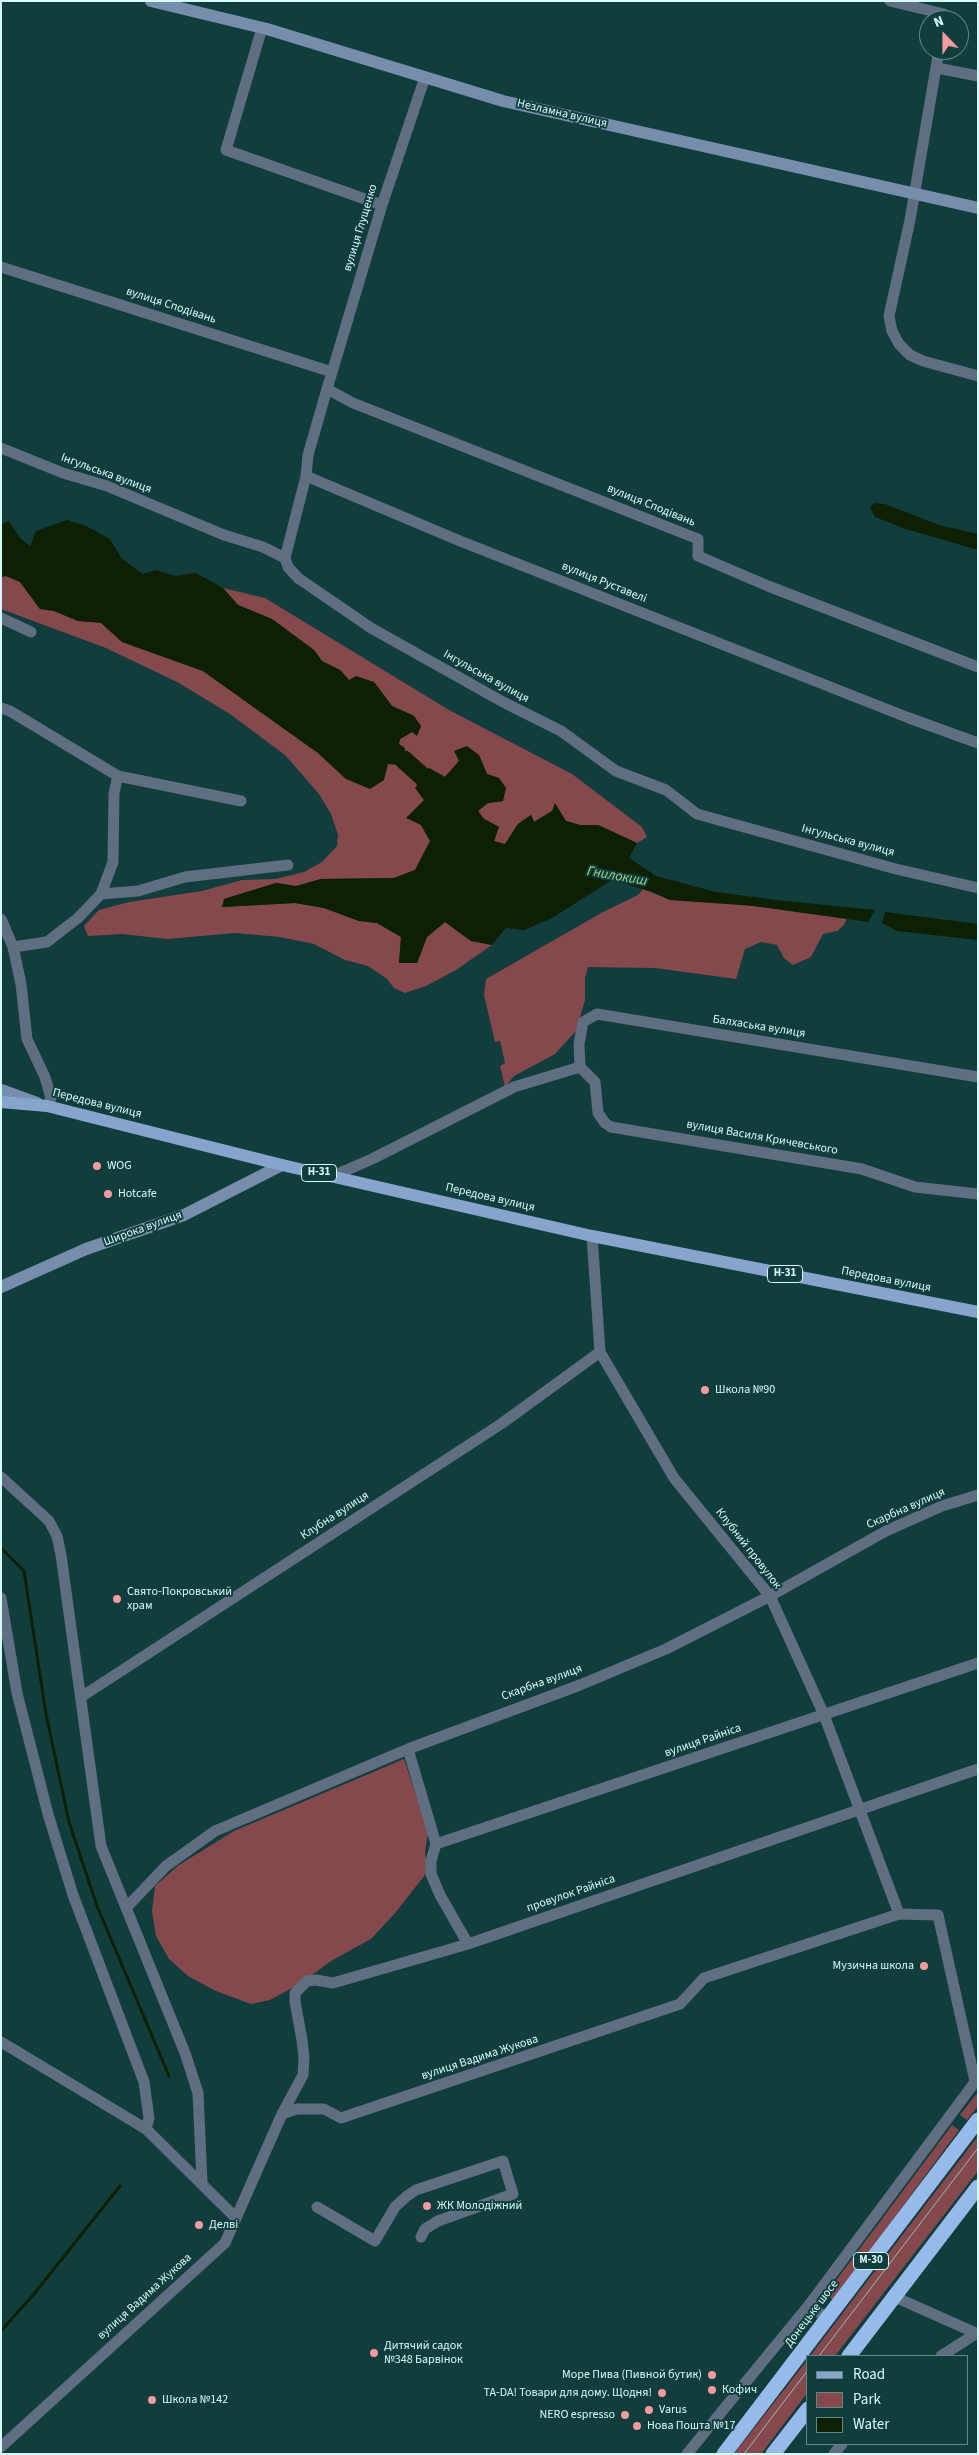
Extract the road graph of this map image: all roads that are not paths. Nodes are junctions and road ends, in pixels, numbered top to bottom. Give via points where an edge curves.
1 (151, 1) edge
2 (890, 1) edge
3 (920, 10) edge
4 (262, 28) junction
5 (938, 60) edge
6 (937, 68) junction
7 (978, 76) edge
8 (425, 77) junction
9 (914, 194) junction
10 (382, 205) junction
11 (978, 208) edge
12 (1, 267) edge
13 (332, 372) junction
14 (978, 376) edge
15 (327, 389) junction
16 (1, 448) edge
17 (306, 476) junction
18 (286, 558) junction
19 (1, 618) edge
20 (31, 632) dead end
21 (978, 668) edge
22 (1, 708) edge
23 (978, 742) edge
24 (118, 776) junction
25 (241, 801) dead end
26 (288, 865) dead end
27 (978, 888) edge
28 (101, 894) junction
29 (1, 919) edge
30 (13, 947) junction
31 (580, 1066) junction
32 (978, 1077) edge
33 (1, 1090) edge
34 (1, 1102) edge
35 (47, 1106) junction
36 (282, 1165) junction
37 (333, 1176) junction
38 (978, 1194) edge
39 (592, 1236) junction
40 (1, 1287) edge
41 (978, 1312) edge
42 (600, 1352) junction
43 (1, 1477) edge
44 (978, 1495) edge
45 (770, 1596) junction
46 (1, 1598) edge
47 (978, 1663) edge
48 (80, 1696) junction
49 (824, 1715) junction
50 (408, 1749) junction
51 (978, 1770) edge
52 (859, 1809) junction
53 (436, 1844) junction
54 (126, 1908) junction
55 (899, 1914) junction
56 (468, 1944) junction
57 (1, 2042) edge
58 (976, 2080) edge
59 (282, 2114) junction
60 (978, 2120) edge
61 (146, 2129) junction
62 (202, 2182) junction
63 (978, 2187) edge
64 (317, 2207) dead end
65 (236, 2218) junction
66 (421, 2237) dead end
67 (895, 2297) junction
68 (808, 2305) junction
69 (828, 2319) junction
70 (977, 2334) edge
71 (850, 2355) edge
72 (943, 2355) edge
73 (806, 2412) edge
74 (1, 2446) edge
75 (687, 2454) edge
76 (724, 2454) edge
77 (773, 2454) edge

1 - 4 street, Незламна вулиця
2 - 3 street
4 - 8 street, Незламна вулиця
4 - 10 street via 226,150
5 - 6 street
6 - 7 street
6 - 9 street
8 - 9 street, Незламна вулиця via 503,101
8 - 10 street, вулиця Глущенко
9 - 11 street, Незламна вулиця
9 - 14 street via 889,316 892,331 910,355
10 - 13 street, вулиця Глущенко
12 - 13 street, вулиця Сподівань
13 - 15 street, вулиця Глущенко
15 - 17 street via 308,455
15 - 21 street, вулиця Сподівань via 352,402 698,540 698,556 768,586
16 - 18 street, Інгульська вулиця via 63,473 107,486 224,535 263,546
17 - 18 street
17 - 23 street, вулиця Руставелі via 469,544 909,718
18 - 27 street, Інгульська вулиця via 288,567 298,578 371,628 502,702 561,731 616,771 666,790 697,814 896,869
19 - 20 street
22 - 24 street
24 - 25 street
24 - 28 street via 114,793 113,862
26 - 28 street via 185,877 138,891
28 - 30 street via 78,918 46,942
29 - 30 street
30 - 35 street via 27,1039 51,1098
31 - 32 street, Балхаська вулиця via 583,1022 597,1014
31 - 37 street via 514,1087
31 - 38 street, вулиця Василя Кричевського via 595,1082 598,1113 611,1126 862,1169 915,1187
33 - 35 street, Передова вулиця
34 - 35 main road, Н-31
35 - 36 main road, Передова вулиця / Н-31
36 - 37 main road, Передова вулиця / Н-31
36 - 40 street, Широка вулиця via 184,1215 86,1250
37 - 39 main road, Передова вулиця / Н-31
39 - 41 main road, Передова вулиця / Н-31
39 - 42 street, Клубний провулок
42 - 45 street, Клубний провулок via 674,1478
42 - 48 street, Клубна вулиця via 501,1424
43 - 48 street via 49,1521 57,1536
44 - 45 street, Скарбна вулиця via 942,1506 886,1531
45 - 49 street, Клубний провулок
45 - 50 street, Скарбна вулиця via 666,1648 588,1681
46 - 61 street via 17,1693 48,1814 72,1895 144,2082 149,2118
47 - 49 street, вулиця Райніса
48 - 54 street via 101,1846
49 - 52 street, Клубний провулок
49 - 53 street, вулиця Райніса
50 - 53 street
50 - 54 street, Скарбна вулиця via 215,1831 166,1866
51 - 52 street, провулок Райніса
52 - 55 street, Клубний провулок
52 - 56 street, провулок Райніса
53 - 56 street via 431,1874
54 - 62 street via 198,2093
55 - 58 street, вулиця Вадима Жукова via 938,1915
55 - 59 street, вулиця Вадима Жукова via 704,1978 680,2004 341,2118 324,2109 297,2109
56 - 59 street, провулок Райніса via 333,1983 307,1981 295,1993 303,2075
57 - 61 street
58 - 68 street
59 - 65 street, вулиця Вадима Жукова
60 - 69 highway, Донецьке шосе / М-30
61 - 62 street
62 - 65 street
63 - 67 highway
64 - 66 street via 375,2241 395,2207 406,2196 502,2161 513,2194 438,2221 424,2229
65 - 74 street, вулиця Вадима Жукова via 225,2243
67 - 70 street
67 - 71 highway
68 - 69 street
68 - 75 street
69 - 76 highway, Донецьке шосе / М-30
70 - 72 street
73 - 77 highway

